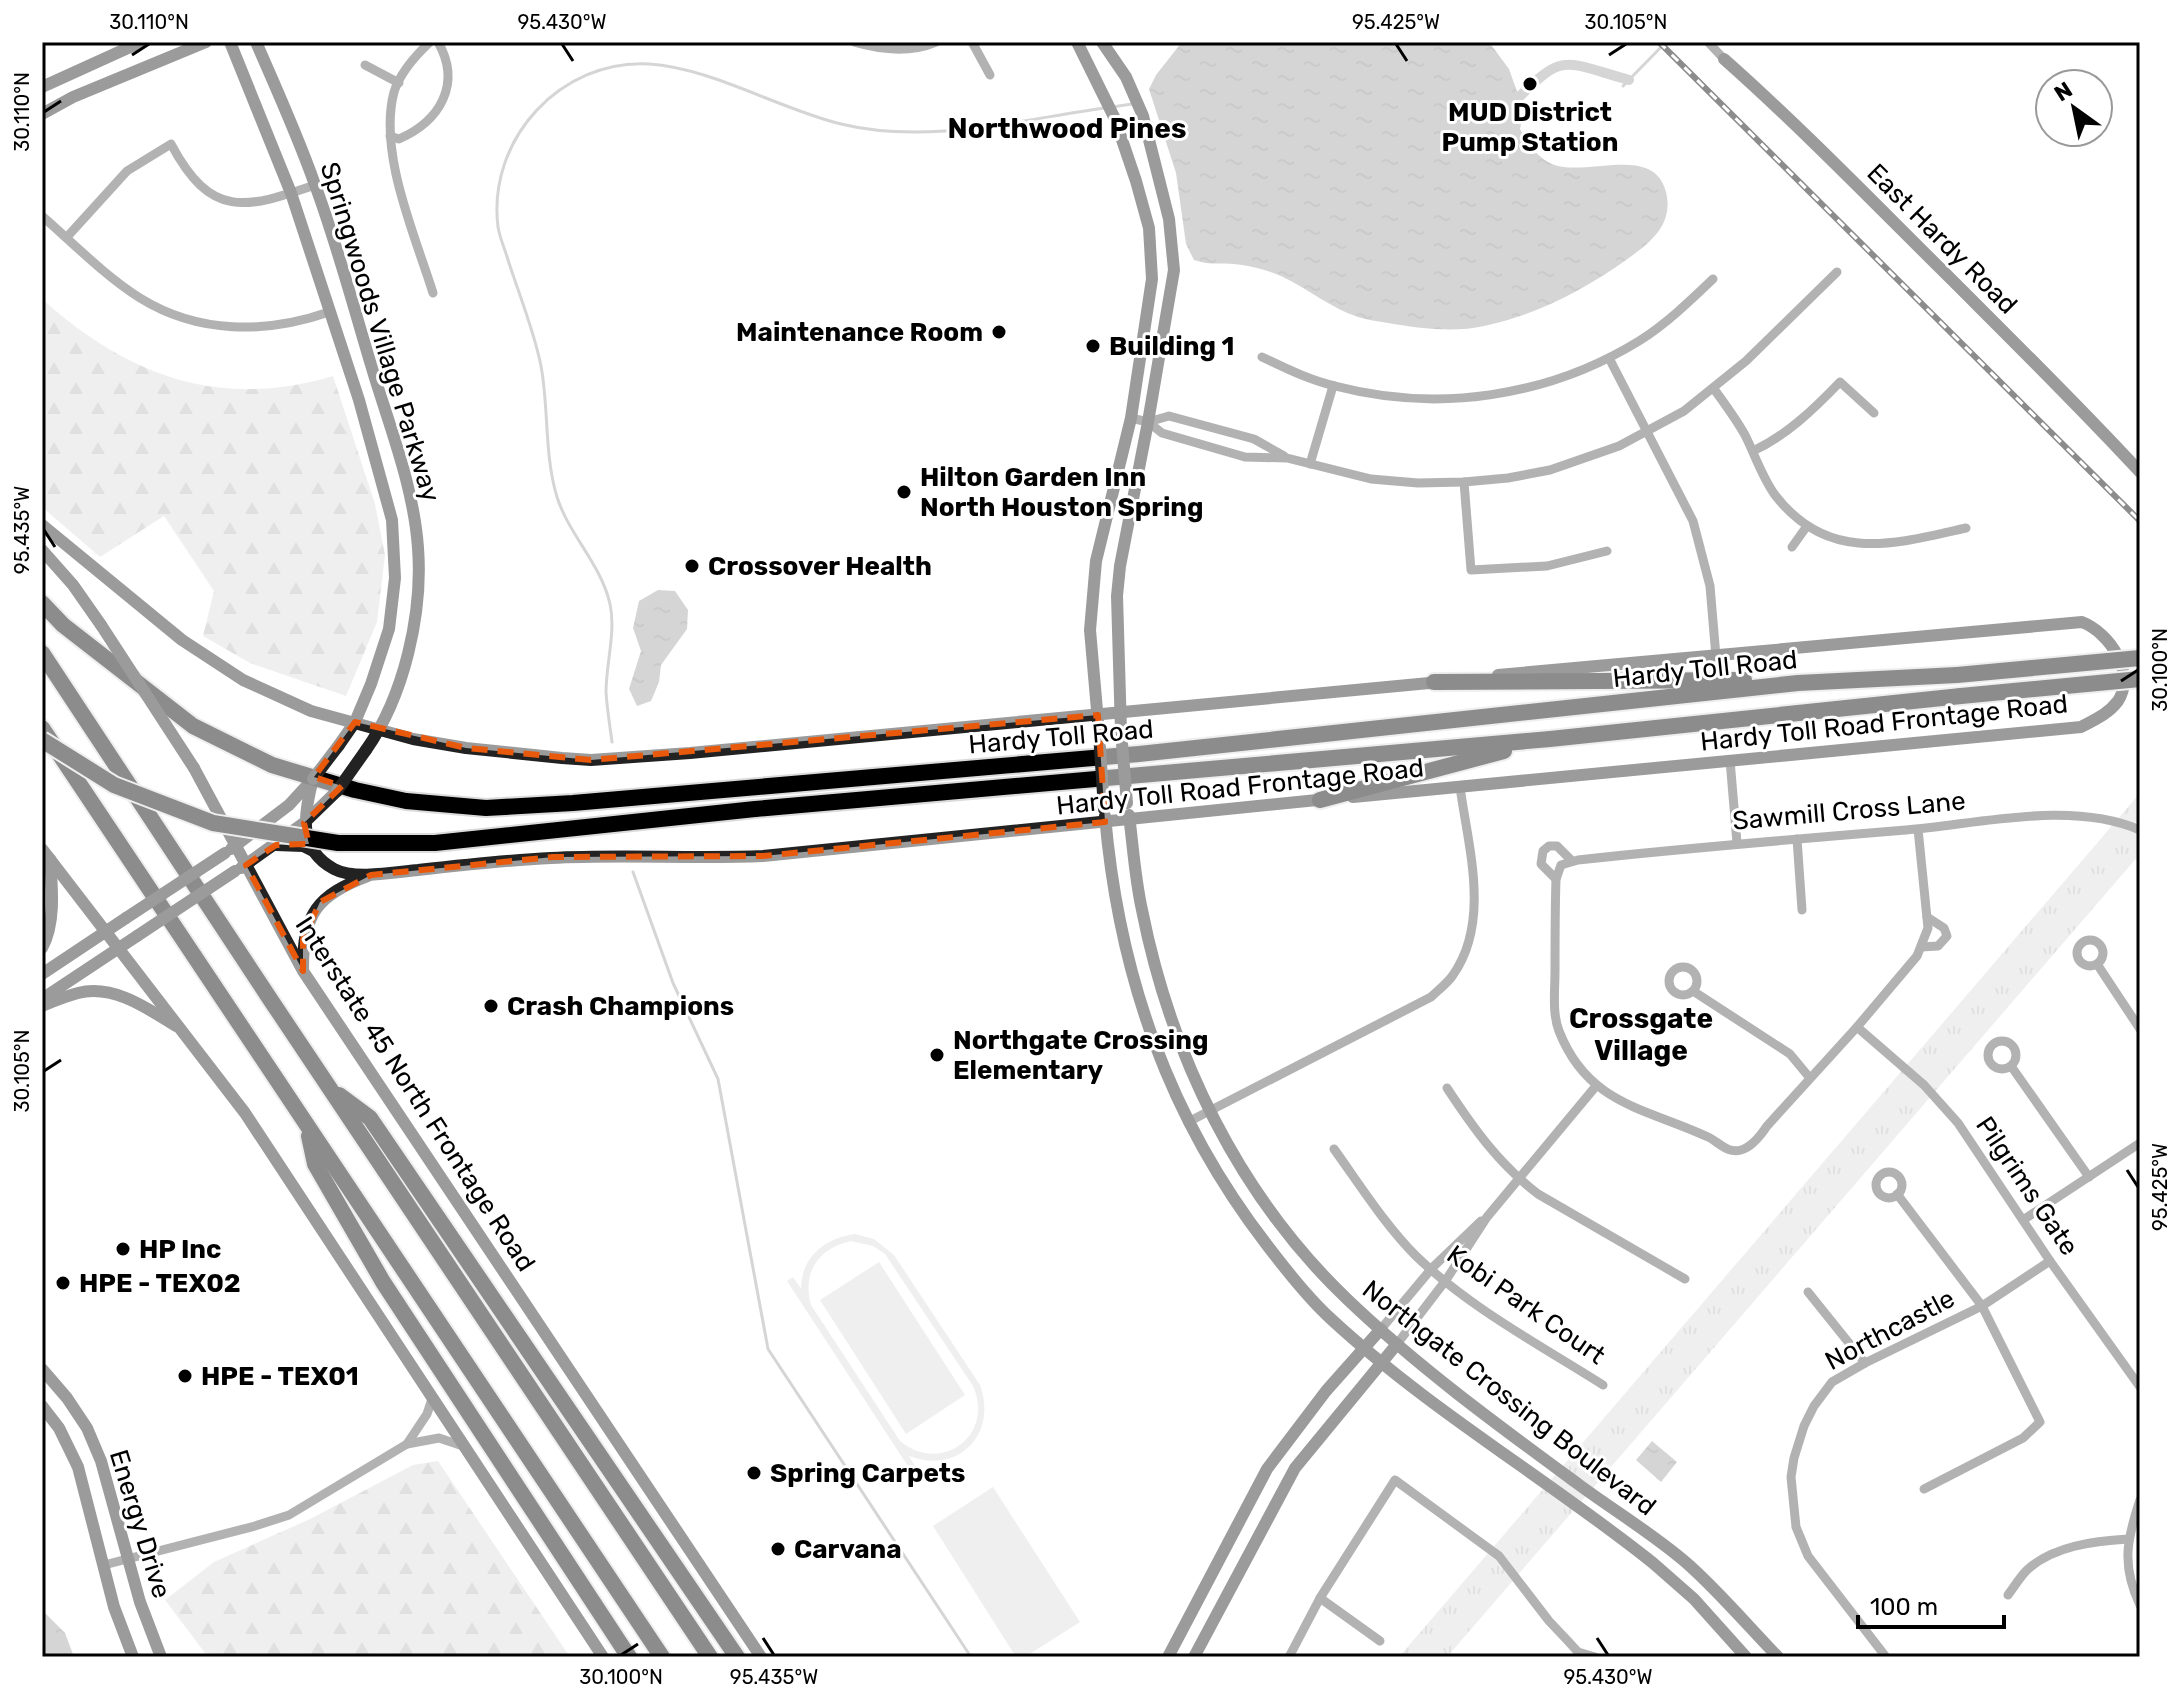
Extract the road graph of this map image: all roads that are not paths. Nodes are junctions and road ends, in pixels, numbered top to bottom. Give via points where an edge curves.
1 (141, 42) edge
2 (206, 42) edge
3 (230, 42) edge
4 (256, 42) edge
5 (430, 42) edge
6 (438, 42) edge
7 (854, 42) edge
8 (936, 42) edge
9 (972, 42) edge
10 (1077, 42) edge
11 (1102, 42) edge
12 (1708, 42) edge
13 (886, 45) edge
14 (1724, 59) joint
15 (365, 65) dead end
16 (990, 75) dead end
17 (399, 83) junction
18 (42, 87) edge
19 (42, 113) edge
20 (390, 136) junction
21 (315, 185) junction
22 (291, 193) junction
23 (42, 216) edge
24 (67, 237) junction
25 (1837, 272) dead end
26 (1713, 279) dead end
27 (433, 293) dead end
28 (329, 312) junction
29 (1262, 357) dead end
30 (1609, 358) junction
31 (1333, 386) junction
32 (1714, 389) junction
33 (380, 394) junction
34 (359, 400) junction
35 (1874, 413) dead end
36 (1131, 418) junction
37 (1148, 422) junction
38 (1648, 432) junction
39 (1753, 451) junction
40 (1287, 458) junction
41 (1310, 464) junction
42 (2140, 472) edge
43 (1464, 482) junction
44 (42, 525) edge
45 (1807, 526) junction
46 (1966, 528) dead end
47 (1792, 547) dead end
48 (395, 549) junction
49 (418, 549) junction
50 (42, 550) edge
51 (1607, 551) dead end
52 (1096, 561) junction
53 (1120, 566) junction
54 (42, 603) edge
55 (42, 653) edge
56 (1716, 657) junction
57 (2140, 658) edge
58 (2140, 679) edge
59 (1434, 682) junction
60 (1798, 683) junction
61 (1120, 713) junction
62 (1098, 715) junction
63 (355, 722) junction
64 (42, 728) edge
65 (380, 730) junction
66 (1550, 739) junction
67 (42, 740) edge
68 (1730, 760) junction
69 (313, 779) junction
70 (1460, 787) junction
71 (1320, 800) junction
72 (307, 816) junction
73 (1105, 816) junction
74 (1130, 820) junction
75 (1918, 829) junction
76 (2140, 830) edge
77 (1797, 839) junction
78 (1737, 843) junction
79 (276, 845) junction
80 (231, 850) junction
81 (315, 852) junction
82 (46, 854) edge
83 (1567, 863) junction
84 (240, 868) junction
85 (371, 875) junction
86 (1556, 879) junction
87 (1802, 910) dead end
88 (1927, 917) junction
89 (105, 932) junction
90 (1921, 947) junction
91 (42, 948) edge
92 (118, 948) junction
93 (1155, 963) junction
94 (2097, 964) dead end
95 (1130, 968) junction
96 (303, 971) junction
97 (42, 974) edge
98 (1693, 991) dead end
99 (42, 999) edge
100 (42, 1006) edge
101 (1857, 1027) junction
102 (2140, 1029) edge
103 (183, 1030) junction
104 (2011, 1066) dead end
105 (1809, 1077) junction
106 (1596, 1086) junction
107 (1447, 1088) dead end
108 (330, 1089) junction
109 (1209, 1111) junction
110 (1188, 1122) junction
111 (306, 1123) junction
112 (2140, 1143) edge
113 (1334, 1149) dead end
114 (2089, 1177) junction
115 (1518, 1179) junction
116 (1897, 1194) dead end
117 (1487, 1217) junction
118 (2023, 1220) junction
119 (1297, 1245) junction
120 (1279, 1260) junction
121 (2050, 1261) junction
122 (1432, 1268) junction
123 (1685, 1279) dead end
124 (1446, 1280) junction
125 (1808, 1292) dead end
126 (1982, 1306) junction
127 (1381, 1329) junction
128 (1397, 1344) junction
129 (1364, 1347) junction
130 (1381, 1362) junction
131 (1865, 1363) junction
132 (42, 1369) edge
133 (1603, 1385) dead end
134 (2140, 1387) edge
135 (432, 1399) junction
136 (42, 1406) edge
137 (407, 1444) junction
138 (463, 1446) junction
139 (1528, 1448) junction
140 (1276, 1457) junction
141 (1517, 1463) junction
142 (1295, 1468) junction
143 (1924, 1489) dead end
144 (2140, 1500) edge
145 (2128, 1539) junction
146 (128, 1559) junction
147 (104, 1565) junction
148 (1689, 1565) junction
149 (1208, 1581) junction
150 (1677, 1584) junction
151 (1227, 1594) junction
152 (2008, 1595) dead end
153 (1320, 1598) junction
154 (2140, 1605) edge
155 (1380, 1641) dead end
156 (1576, 1654) edge
157 (133, 1657) edge
158 (161, 1657) edge
159 (603, 1657) edge
160 (629, 1657) edge
161 (662, 1657) edge
162 (710, 1657) edge
163 (737, 1657) edge
164 (761, 1657) edge
165 (1168, 1657) edge
166 (1194, 1657) edge
167 (1289, 1657) edge
168 (1595, 1657) edge
169 (1746, 1657) edge
170 (1778, 1657) edge
171 (1886, 1657) edge

1 - 18 main road
2 - 19 main road
3 - 22 main road, Springwoods Village Parkway
4 - 21 main road, Springwoods Village Parkway
5 - 17 street
6 - 20 street via 447,75 444,97 425,125 399,139
7 - 13 street
8 - 13 street via 919,49
9 - 16 street
10 - 36 main road, Northgate Crossing Boulevard via 1115,119 1149,228 1152,279
11 - 37 main road, Northgate Crossing Boulevard via 1126,77 1143,116 1169,219 1174,270
12 - 14 street, East Hardy Road
14 - 42 main road, East Hardy Road via 1883,210
15 - 17 street
17 - 20 street
20 - 27 street via 390,154
21 - 22 street
21 - 33 main road, Springwoods Village Parkway
22 - 24 street via 258,203 236,204 217,197 184,168 171,144 127,171
22 - 28 main road, Springwoods Village Parkway
23 - 24 street
24 - 28 street via 141,299 196,322 265,328
25 - 32 street
26 - 30 street via 1664,323
28 - 34 main road, Springwoods Village Parkway
29 - 31 street
30 - 31 street via 1554,380 1481,397 1396,397
30 - 38 street
31 - 41 street
32 - 38 street
32 - 39 street
33 - 34 main road
33 - 49 main road, Springwoods Village Parkway
34 - 48 main road, Springwoods Village Parkway
35 - 39 street via 1840,382 1792,427
36 - 37 street
36 - 52 main road, Northgate Crossing Boulevard
37 - 40 street via 1162,433 1245,457
37 - 40 street via 1169,416 1254,439
37 - 53 main road, Northgate Crossing Boulevard
38 - 43 street via 1550,470
38 - 56 street via 1679,489 1703,553
39 - 45 street via 1775,494
40 - 41 street
41 - 43 street via 1371,479
43 - 51 street via 1471,570 1547,566
44 - 63 main road, Hardy Toll Road Frontage Road via 182,640 243,680 311,711
45 - 46 street via 1869,545
45 - 47 street
48 - 49 main road
48 - 63 main road, Springwoods Village Parkway via 389,629
49 - 65 main road, Springwoods Village Parkway via 415,622
50 - 80 main road, Interstate 45 North Frontage Road, bridge via 101,625 194,768
52 - 53 main road
52 - 62 main road, Northgate Crossing Boulevard via 1090,630
53 - 61 main road, Northgate Crossing Boulevard
54 - 60 highway, Hardy Toll Road via 193,726 272,765 406,801 486,808 1139,754
55 - 108 highway
56 - 59 main road, Hardy Toll Road Frontage Road
56 - 68 main road, Hardy Toll Road Frontage Road via 2082,622 2110,642 2123,668 2120,697 2107,714 2081,727
57 - 60 highway, Hardy Toll Road, bridge
58 - 66 highway, Hardy Toll Road, bridge
59 - 60 highway
59 - 61 main road, Hardy Toll Road Frontage Road
61 - 62 main road, Hardy Toll Road Frontage Road
61 - 74 main road, Northgate Crossing Boulevard, bridge
62 - 65 main road, Hardy Toll Road Frontage Road via 591,760 466,748
62 - 73 main road, Northgate Crossing Boulevard, bridge
63 - 65 main road, Hardy Toll Road Frontage Road
63 - 69 main road, Springwoods Village Parkway, bridge
64 - 111 highway
65 - 72 main road, Springwoods Village Parkway, bridge via 337,791
66 - 67 highway, Hardy Toll Road, bridge via 755,809 435,843 338,843 200,818 114,785
66 - 71 highway
68 - 70 main road, Hardy Toll Road Frontage Road
68 - 78 street
69 - 72 main road
69 - 80 main road, Springwoods Village Parkway
70 - 71 main road, Hardy Toll Road Frontage Road
70 - 109 street via 1475,891 1466,947 1454,974 1431,997
71 - 74 main road, Hardy Toll Road Frontage Road
72 - 79 main road, Springwoods Village Parkway
72 - 81 main road
73 - 74 main road, Hardy Toll Road Frontage Road
73 - 85 main road, Hardy Toll Road Frontage Road via 763,856 553,857
73 - 95 main road, Northgate Crossing Boulevard
74 - 93 main road, Northgate Crossing Boulevard
75 - 76 street, Sawmill Cross Lane via 2082,815
75 - 77 street, Sawmill Cross Lane
75 - 88 street
77 - 78 street, Sawmill Cross Lane
77 - 87 street
78 - 83 street, Sawmill Cross Lane
79 - 81 main road
79 - 84 main road, Springwoods Village Parkway
80 - 84 main road, Interstate 45 North Frontage Road
80 - 89 main road, Springwoods Village Parkway, bridge
81 - 85 main road via 337,871
82 - 89 main road
82 - 91 main road via 51,912
83 - 86 street
83 - 86 street, Sawmill Cross Lane via 1557,846 1543,851 1541,864
84 - 92 main road, Springwoods Village Parkway, bridge
84 - 96 main road, Interstate 45 North Frontage Road
85 - 96 main road via 340,886 320,902 303,939
86 - 106 street via 1559,1030
88 - 90 street
88 - 90 street via 1947,936 1938,946
89 - 92 main road
89 - 97 main road, Springwoods Village Parkway
90 - 101 street
92 - 99 main road, Springwoods Village Parkway
92 - 103 main road
93 - 95 main road
93 - 109 main road, Northgate Crossing Boulevard via 1173,1026
94 - 102 street
95 - 110 main road, Northgate Crossing Boulevard via 1143,1017
96 - 164 main road, Interstate 45 North Frontage Road
98 - 105 street via 1790,1054
100 - 103 main road via 80,992 109,991
101 - 105 street
101 - 118 street, Pilgrims Gate via 1924,1085 1958,1123
103 - 135 main road via 245,1113
104 - 114 street
105 - 106 street via 1759,1137 1742,1150 1728,1151
106 - 115 street
107 - 115 street via 1477,1135
108 - 162 highway
108 - 163 highway via 370,1118
109 - 110 street
109 - 119 main road, Northgate Crossing Boulevard
110 - 120 main road, Northgate Crossing Boulevard via 1230,1194
111 - 160 highway via 315,1164 383,1282
111 - 161 highway
112 - 114 street
113 - 122 street, Kobi Park Court via 1373,1205
114 - 118 street
115 - 117 street
115 - 123 street
116 - 126 street
117 - 122 street
117 - 124 street
118 - 121 street, Pilgrims Gate
119 - 120 main road
119 - 127 main road, Northgate Crossing Boulevard
120 - 129 main road, Northgate Crossing Boulevard via 1328,1317
121 - 126 street, Northcastle
121 - 134 street, Pilgrims Gate
122 - 124 street, Kobi Park Court
122 - 127 street
124 - 128 street
124 - 133 street, Kobi Park Court
125 - 131 street
126 - 131 street, Northcastle
126 - 143 street via 2040,1422 2023,1438
127 - 128 main road, Northgate Crossing Boulevard
127 - 129 main road
128 - 130 main road
128 - 139 main road, Northgate Crossing Boulevard
129 - 130 main road, Northgate Crossing Boulevard
129 - 140 main road
130 - 141 main road, Northgate Crossing Boulevard
130 - 142 main road
131 - 171 street, Northcastle via 1832,1382 1814,1406 1792,1471 1792,1496 1796,1527 1808,1556
132 - 146 main road, Energy Drive via 87,1428
135 - 137 street
135 - 138 main road
136 - 147 main road, Energy Drive via 78,1467
137 - 138 street via 439,1438
137 - 146 street via 289,1515
138 - 159 main road
139 - 141 main road
139 - 148 main road, Northgate Crossing Boulevard
140 - 142 main road
140 - 149 main road
141 - 150 main road, Northgate Crossing Boulevard
142 - 151 main road
144 - 145 street
145 - 152 street via 2090,1541 2044,1559 2027,1570
145 - 154 street via 2129,1571
146 - 147 street
146 - 158 main road, Energy Drive
147 - 157 main road, Energy Drive
148 - 150 main road
148 - 170 main road, Northgate Crossing Boulevard
149 - 151 main road
149 - 165 main road
150 - 169 main road, Northgate Crossing Boulevard
151 - 166 main road
153 - 155 street
153 - 156 street via 1395,1480 1499,1556
153 - 167 street
156 - 168 street

